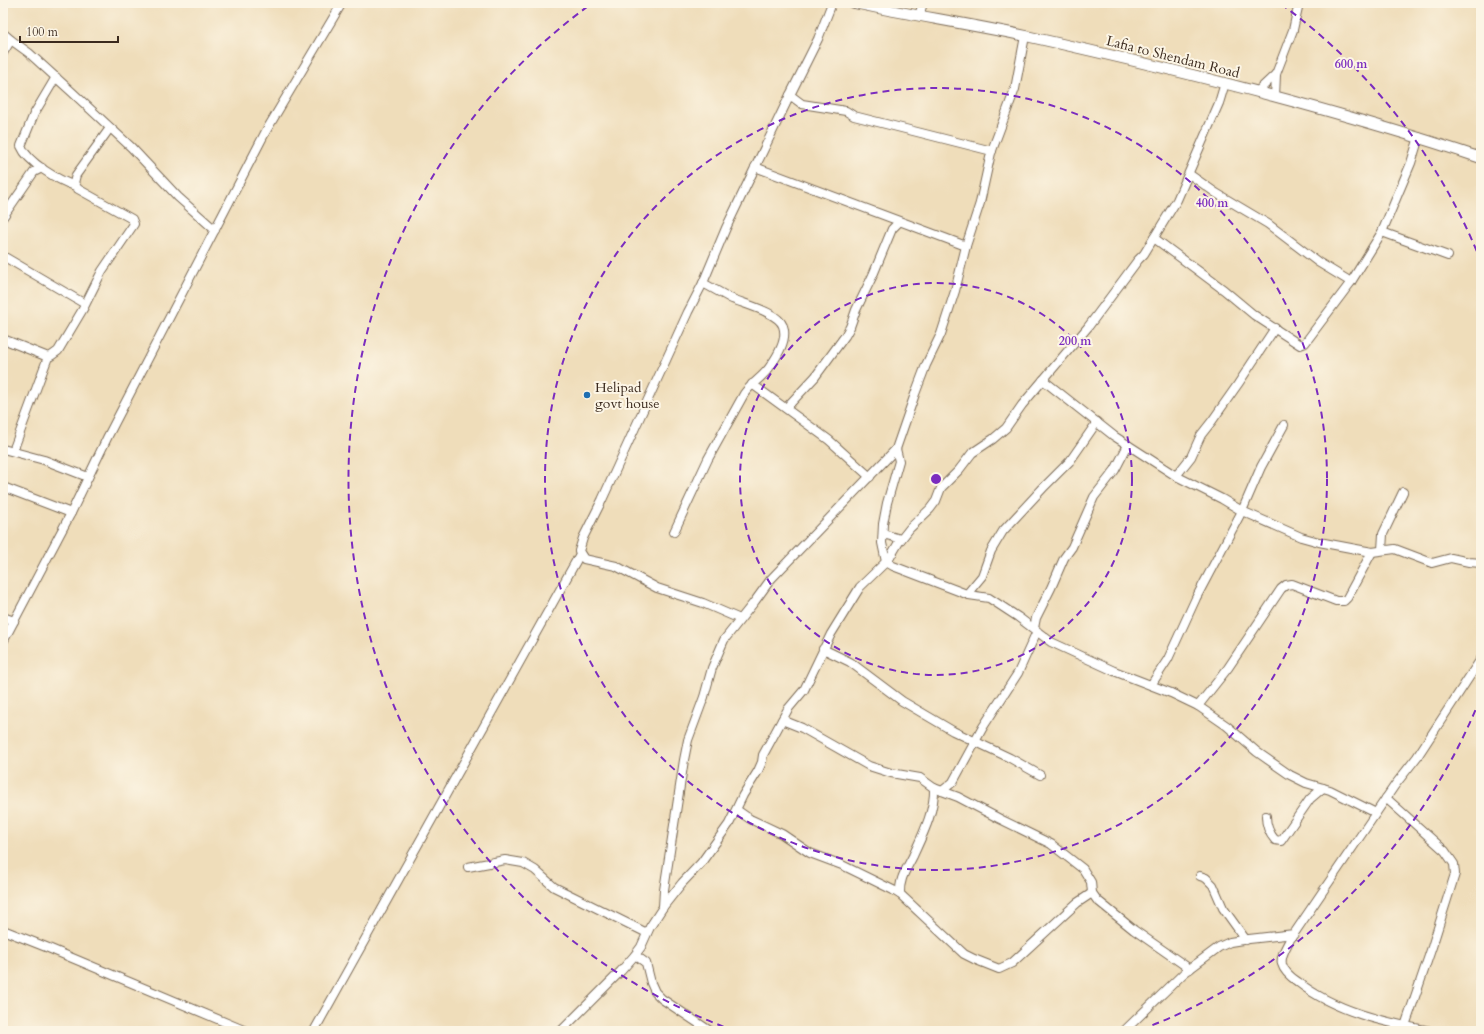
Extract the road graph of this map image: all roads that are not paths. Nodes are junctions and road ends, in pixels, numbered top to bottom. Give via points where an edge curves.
1 (342, 3) edge
2 (832, 3) edge
3 (854, 3) edge
4 (924, 3) edge
5 (1299, 3) edge
6 (919, 16) junction
7 (3, 33) edge
8 (1025, 36) junction
9 (11, 40) junction
10 (3, 53) edge
11 (1276, 74) junction
12 (56, 77) junction
13 (1226, 83) junction
14 (1257, 92) junction
15 (790, 95) junction
16 (1276, 97) junction
17 (110, 128) junction
18 (1419, 137) junction
19 (992, 151) junction
20 (1481, 158) edge
21 (35, 163) junction
22 (755, 167) junction
23 (42, 168) junction
24 (34, 172) junction
25 (1189, 174) junction
26 (74, 186) junction
27 (3, 217) edge
28 (888, 218) junction
29 (899, 222) junction
30 (892, 229) junction
31 (215, 230) junction
32 (1382, 232) junction
33 (1154, 238) junction
34 (966, 246) junction
35 (3, 256) edge
36 (1448, 256) dead end
37 (1351, 282) junction
38 (703, 283) junction
39 (85, 304) junction
40 (1275, 328) junction
41 (3, 339) edge
42 (48, 357) junction
43 (1043, 380) junction
44 (752, 384) junction
45 (786, 408) junction
46 (1097, 422) junction
47 (1284, 425) dead end
48 (1128, 445) junction
49 (3, 449) edge
50 (896, 449) junction
51 (13, 451) junction
52 (870, 476) junction
53 (1176, 476) junction
54 (88, 477) junction
55 (3, 487) edge
56 (1403, 492) dead end
57 (1242, 511) junction
58 (71, 513) junction
59 (674, 532) dead end
60 (883, 534) junction
61 (901, 539) junction
62 (1382, 550) junction
63 (1372, 552) junction
64 (580, 554) junction
65 (886, 562) junction
66 (1481, 563) edge
67 (967, 594) junction
68 (3, 617) edge
69 (740, 619) junction
70 (14, 621) junction
71 (1036, 630) junction
72 (3, 642) edge
73 (823, 649) junction
74 (1481, 659) edge
75 (1151, 685) junction
76 (1198, 706) junction
77 (782, 720) junction
78 (974, 741) junction
79 (1040, 774) dead end
80 (952, 782) junction
81 (1306, 783) junction
82 (1323, 788) junction
83 (939, 790) junction
84 (951, 794) junction
85 (1386, 798) junction
86 (1310, 799) junction
87 (737, 810) junction
88 (1376, 813) junction
89 (1266, 816) dead end
90 (468, 867) dead end
91 (1200, 876) dead end
92 (899, 884) junction
93 (890, 888) junction
94 (1092, 893) junction
95 (900, 894) junction
96 (662, 907) junction
97 (3, 930) edge
98 (647, 933) junction
99 (1294, 934) junction
100 (1246, 940) junction
101 (635, 955) junction
102 (1190, 969) junction
103 (1405, 1026) junction
104 (246, 1031) edge
105 (314, 1031) edge
106 (561, 1031) edge
107 (710, 1031) edge
108 (1124, 1031) edge
109 (1430, 1031) edge

1 - 31 street via 266,131
2 - 15 street via 818,39
3 - 6 main road, Lafia to Shendam Road
4 - 6 street
5 - 11 street via 1293,30
6 - 8 main road, Lafia to Shendam Road
7 - 9 street
8 - 13 main road, Lafia to Shendam Road
8 - 19 street via 1015,89
9 - 10 street
9 - 12 street
11 - 14 street
11 - 16 street
12 - 17 street
12 - 21 street via 34,114 21,146
13 - 14 main road, Lafia to Shendam Road
13 - 25 street
14 - 16 main road, Lafia to Shendam Road
15 - 19 street via 802,104 846,111 854,116
15 - 22 street
16 - 18 main road, Lafia to Shendam Road
17 - 26 street via 76,175
17 - 31 street via 178,197
18 - 20 main road, Lafia to Shendam Road
18 - 32 street
19 - 34 street via 980,203
21 - 23 street
21 - 24 street
22 - 28 street
22 - 38 street
23 - 24 street
23 - 26 street
24 - 27 street
25 - 33 street
25 - 37 street via 1268,224 1318,262
26 - 39 street via 134,222 102,271
28 - 29 street
28 - 30 street
29 - 30 street
29 - 34 street
30 - 45 street via 850,327 814,377
31 - 54 street
32 - 36 street
32 - 37 street
33 - 40 street via 1254,315
33 - 43 street via 1088,327
34 - 50 street via 941,334 926,365
35 - 39 street
37 - 40 street via 1303,344 1296,343
38 - 44 street via 774,317 782,324 784,332 779,353 770,367
38 - 64 street via 585,533 579,548
39 - 42 street via 58,351
40 - 53 street via 1201,435 1190,457
41 - 42 street
42 - 51 street
43 - 46 street
43 - 61 street via 1006,428 972,453 941,488 936,502
44 - 45 street
44 - 59 street via 708,459
45 - 52 street via 829,440
46 - 48 street
46 - 67 street via 1070,461 1003,531 991,551 982,576
47 - 57 street via 1261,467
48 - 53 street
48 - 71 street via 1115,470 1094,497 1036,618
49 - 51 street
50 - 52 street
50 - 60 street via 899,461 887,503
51 - 54 street
52 - 69 street via 771,579
53 - 57 street
54 - 58 street
55 - 58 street
56 - 62 street via 1384,530
57 - 63 street via 1301,537
57 - 75 street via 1196,598 1168,659
58 - 70 street
60 - 61 street
60 - 65 street
61 - 65 street
62 - 63 street
62 - 66 street via 1395,549 1432,562 1451,558
63 - 76 street via 1344,601 1336,601 1292,584 1281,589 1228,668
64 - 69 street via 584,559 616,566 657,588
64 - 105 street
65 - 67 street
65 - 73 street via 860,586
67 - 71 street via 992,600
68 - 70 street
69 - 96 street via 724,640 688,740
70 - 72 street
71 - 75 street via 1052,642
71 - 78 street via 1018,673
73 - 77 street via 804,690
73 - 78 street via 850,662 902,701
74 - 85 street via 1417,757
75 - 76 street
76 - 81 street via 1280,768
77 - 83 street via 802,728 869,766 920,778
77 - 87 street via 762,755 758,771
78 - 79 street
78 - 80 street
80 - 83 street
80 - 84 street
81 - 82 street
81 - 86 street
82 - 86 street
82 - 88 street
83 - 84 street
83 - 92 street
84 - 94 street via 1055,846 1080,865 1091,882
85 - 88 street
85 - 103 street via 1445,851 1454,864 1455,874
86 - 89 street via 1281,841 1275,840 1270,833
87 - 93 street via 782,834 810,853
87 - 96 street via 701,863
88 - 99 street
90 - 98 street via 505,860 523,863 536,870 554,887
91 - 100 street via 1213,885 1223,908
92 - 93 street
92 - 95 street
93 - 95 street
94 - 95 street via 1077,903 1012,964 999,969 964,954
94 - 102 street via 1134,930
96 - 98 street
97 - 104 street
98 - 101 street
99 - 100 street
99 - 103 street via 1284,952 1282,962 1283,967 1293,978 1316,995 1341,1007
100 - 102 street via 1218,947
101 - 106 street
101 - 107 street via 646,963 655,992
102 - 108 street via 1158,996
103 - 109 street

